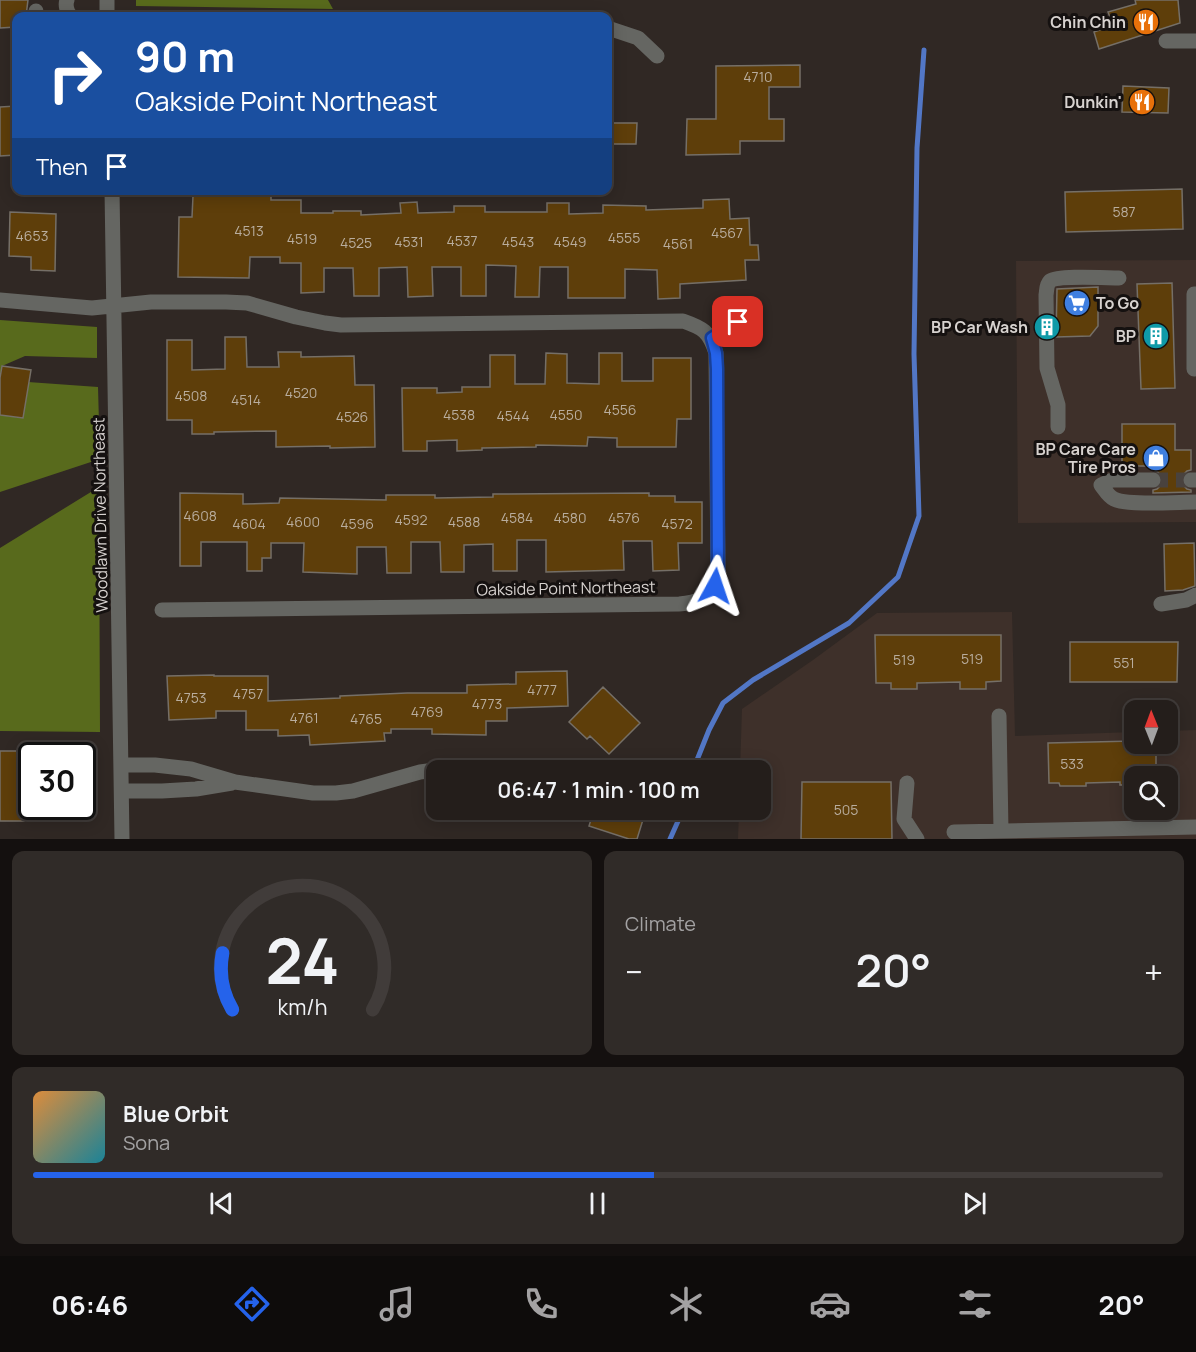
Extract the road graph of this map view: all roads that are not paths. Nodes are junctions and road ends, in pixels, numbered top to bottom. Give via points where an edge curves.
1 (612, 29) edge
2 (1166, 41) dead end
3 (1196, 41) edge
4 (657, 56) dead end
5 (112, 195) edge
6 (1119, 278) dead end
7 (1196, 294) edge
8 (0, 300) edge
9 (114, 306) junction
10 (738, 322) dead end
11 (712, 338) junction
12 (1195, 372) edge
13 (1058, 427) dead end
14 (1153, 480) tunnel mouth
15 (1196, 502) edge
16 (1196, 596) edge
17 (1161, 604) dead end
18 (162, 610) dead end
19 (999, 716) dead end
20 (122, 765) junction
21 (426, 772) edge
22 (235, 782) junction
23 (907, 783) dead end
24 (122, 791) junction
25 (1196, 827) edge
26 (1001, 831) junction
27 (954, 832) dead end
28 (122, 839) edge
29 (917, 839) edge

1 - 4 street via 638,38
2 - 3 street
5 - 9 street, Woodlawn Drive Northeast
6 - 13 street via 1067,278 1052,280 1047,285 1047,368 1058,405
7 - 12 street
8 - 9 street via 92,308
9 - 11 street via 152,302 246,303 341,325 683,321
9 - 20 street, Woodlawn Drive Northeast
10 - 11 street
11 - 18 street, Oakside Point Northeast via 716,353 718,578 702,600 692,604
14 - 15 street via 1112,480 1101,485 1116,500
16 - 17 street
19 - 26 street
20 - 22 street via 191,769
20 - 24 street, Woodlawn Drive Northeast
21 - 22 street via 336,793
22 - 24 street via 196,789
23 - 29 street via 904,819
24 - 28 street, Woodlawn Drive Northeast
25 - 26 street
26 - 27 street

